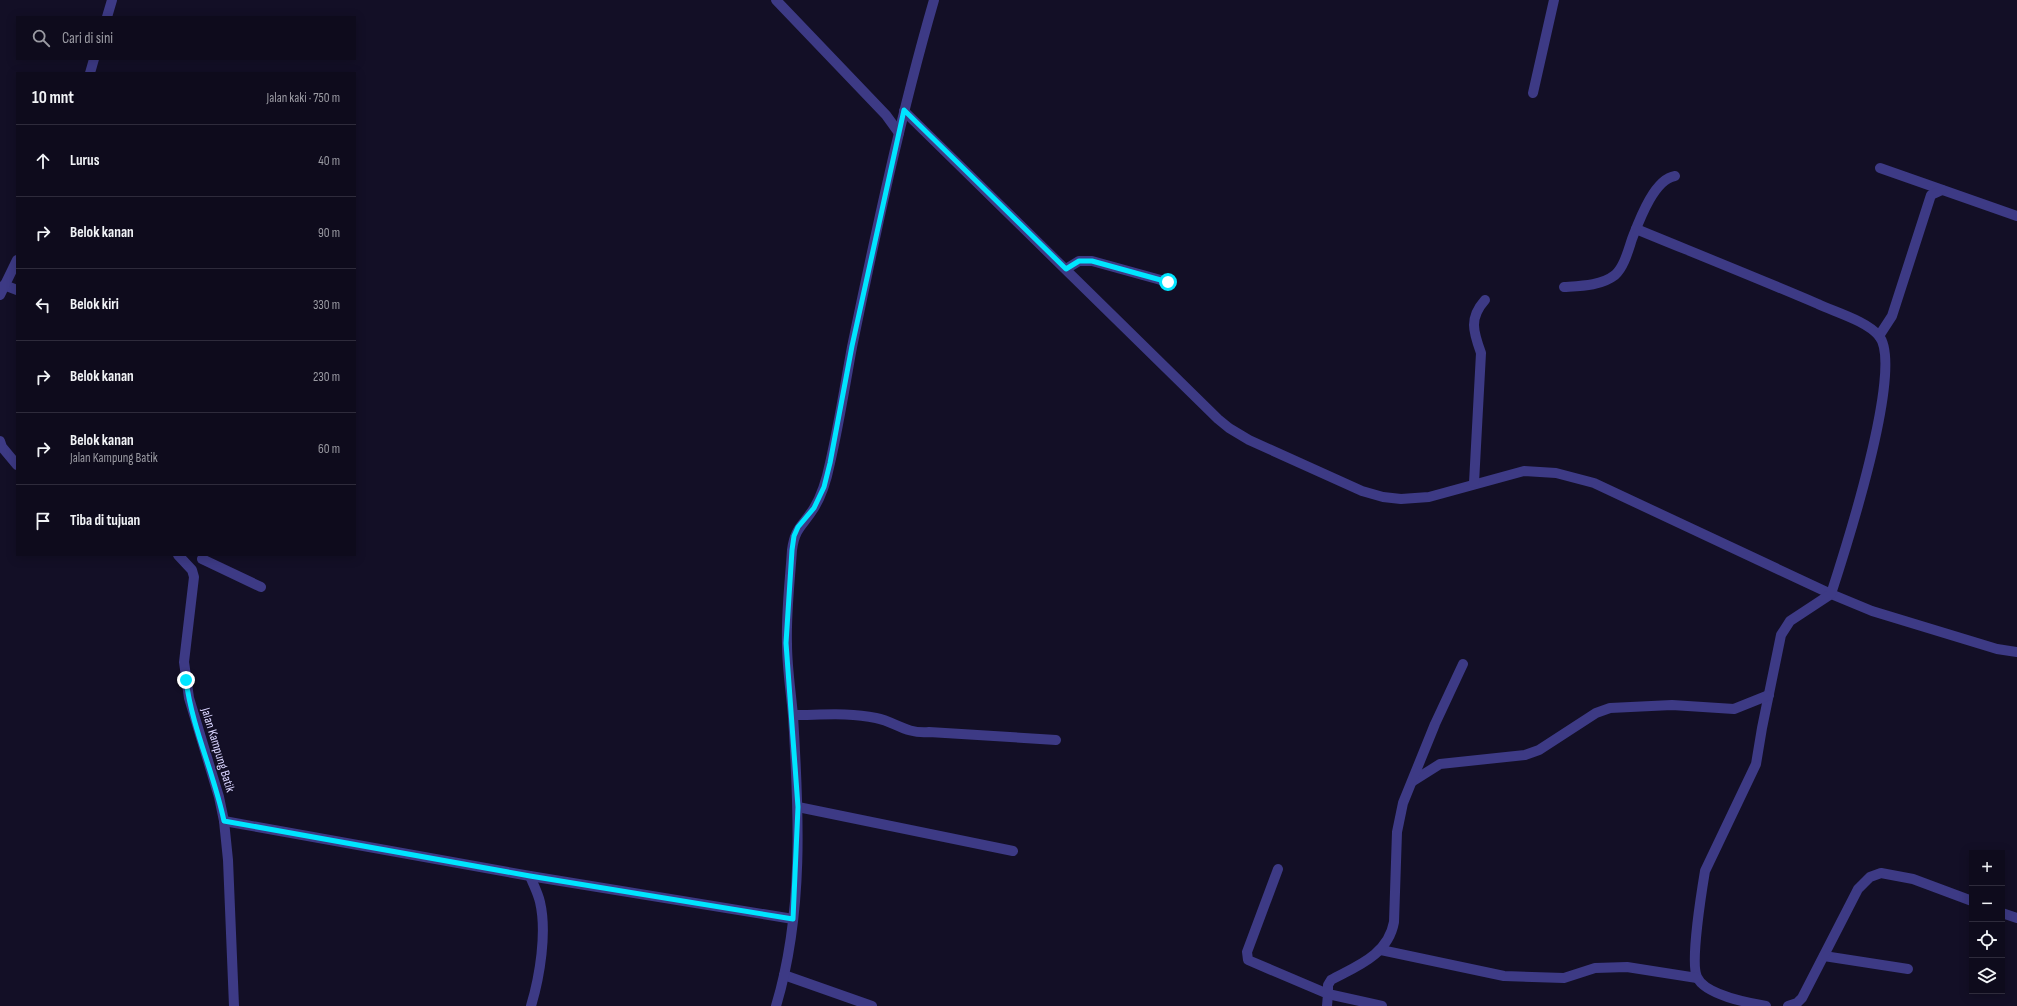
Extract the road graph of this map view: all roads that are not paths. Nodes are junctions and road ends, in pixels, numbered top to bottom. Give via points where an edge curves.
1 (112, 0) edge
2 (776, 0) edge
3 (934, 0) edge
4 (1554, 0) edge
5 (107, 16) edge
6 (94, 60) edge
7 (90, 72) edge
8 (1533, 93) dead end
9 (904, 110) junction
10 (899, 133) junction
11 (1880, 168) dead end
12 (1675, 176) dead end
13 (1942, 190) junction
14 (2017, 216) edge
15 (1636, 229) junction
16 (16, 262) edge
17 (1066, 269) junction
18 (1168, 282) dead end
19 (1564, 287) dead end
20 (2, 290) edge
21 (16, 290) edge
22 (1485, 300) dead end
23 (1879, 336) junction
24 (0, 440) edge
25 (16, 464) edge
26 (1474, 483) junction
27 (179, 556) edge
28 (203, 557) edge
29 (192, 570) junction
30 (261, 587) dead end
31 (1831, 594) junction
32 (2017, 652) edge
33 (1463, 664) dead end
34 (1769, 695) junction
35 (793, 715) junction
36 (1056, 740) dead end
37 (1413, 781) junction
38 (798, 807) junction
39 (224, 821) junction
40 (1013, 851) dead end
41 (1278, 869) dead end
42 (530, 876) junction
43 (1969, 900) edge
44 (2005, 914) edge
45 (2017, 918) edge
46 (793, 919) junction
47 (1381, 950) junction
48 (1824, 956) junction
49 (1908, 969) dead end
50 (784, 975) junction
51 (1697, 978) junction
52 (1328, 994) junction
53 (1737, 1004) edge
54 (234, 1006) edge
55 (531, 1006) edge
56 (776, 1006) edge
57 (872, 1006) edge
58 (1327, 1006) edge
59 (1382, 1006) edge
60 (1766, 1006) edge
61 (1788, 1006) edge

1 - 5 street
2 - 10 street via 886,115
3 - 9 street
4 - 8 street
6 - 7 street
9 - 10 street
9 - 17 street
10 - 35 street via 824,487 814,508 794,536 786,643
11 - 13 street
12 - 15 street via 1668,177 1659,185
13 - 14 street
13 - 23 street via 1931,195 1892,316
15 - 19 street via 1624,261 1615,275 1599,282
15 - 23 street via 1861,323
16 - 20 street
17 - 18 street via 1079,261 1092,261
17 - 26 street via 1218,419 1249,440 1362,491 1383,497 1430,497
20 - 21 street
22 - 26 street via 1476,310 1474,321 1481,353
23 - 31 street via 1884,347 1884,369 1879,420 1866,481
24 - 25 street via 2,447
26 - 31 street via 1524,471 1556,473 1594,483
27 - 29 street
28 - 29 street
28 - 30 street
29 - 39 street, Jalan Kampung Batik via 193,591 184,662 189,698
31 - 32 street via 1872,611 1997,649
31 - 34 street via 1790,621 1784,629
33 - 37 street via 1435,724
34 - 37 street via 1734,709 1672,704 1610,708 1596,713 1539,750 1525,755 1440,764
34 - 51 street via 1756,764 1705,871 1695,960
35 - 36 street via 877,718 916,733
35 - 38 street
37 - 47 street via 1403,804 1397,832 1393,929
38 - 40 street
38 - 46 street
39 - 42 street
39 - 54 street, Jalan Kampung Batik
41 - 52 street via 1247,952 1248,960
42 - 46 street
42 - 55 street via 543,915 538,984
43 - 48 street via 1913,879 1881,873 1870,877 1858,889
44 - 45 street
46 - 50 street
47 - 51 street via 1504,976 1564,978 1595,968 1627,967
47 - 52 street via 1331,980
48 - 49 street
48 - 61 street via 1802,998
50 - 56 street
50 - 57 street
51 - 53 street
52 - 58 street
52 - 59 street
53 - 60 street

